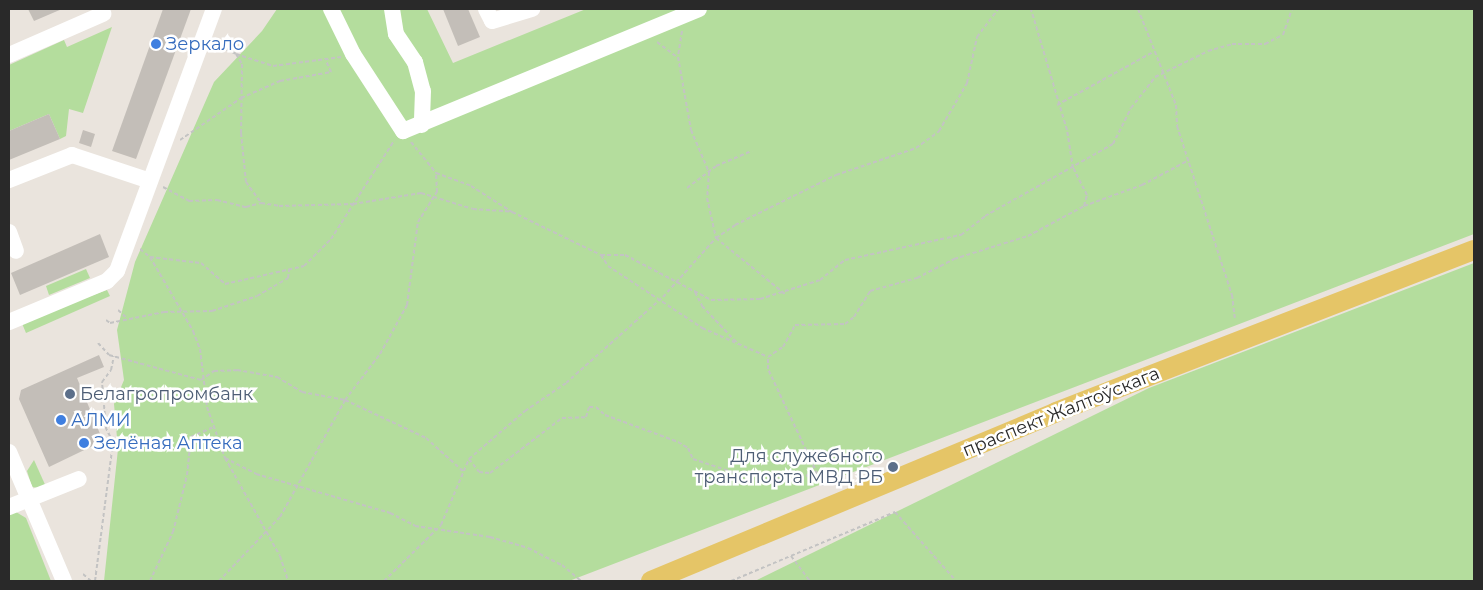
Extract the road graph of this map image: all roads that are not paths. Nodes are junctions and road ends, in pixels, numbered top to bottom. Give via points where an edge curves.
1 (214, 9) edge
2 (331, 9) edge
3 (392, 9) edge
4 (486, 9) edge
5 (532, 9) edge
6 (699, 9) edge
7 (103, 14) dead end
8 (9, 55) edge
9 (422, 125) junction
10 (9, 180) edge
11 (150, 181) junction
12 (9, 232) edge
13 (1474, 250) edge
14 (16, 251) dead end
15 (9, 322) edge
16 (9, 452) edge
17 (79, 479) dead end
18 (29, 499) junction
19 (9, 507) edge
20 (64, 581) edge
21 (651, 581) edge

1 - 11 street
2 - 9 street via 352,54 403,131
3 - 9 street via 396,34 415,62 423,90
4 - 5 street via 492,21
6 - 9 street
7 - 8 street
10 - 11 street via 72,155
11 - 15 street via 117,271 108,281
12 - 14 street
13 - 21 main road, праспект Жалтоўскага via 1056,412
16 - 18 street
17 - 18 street
18 - 19 street
18 - 20 street

